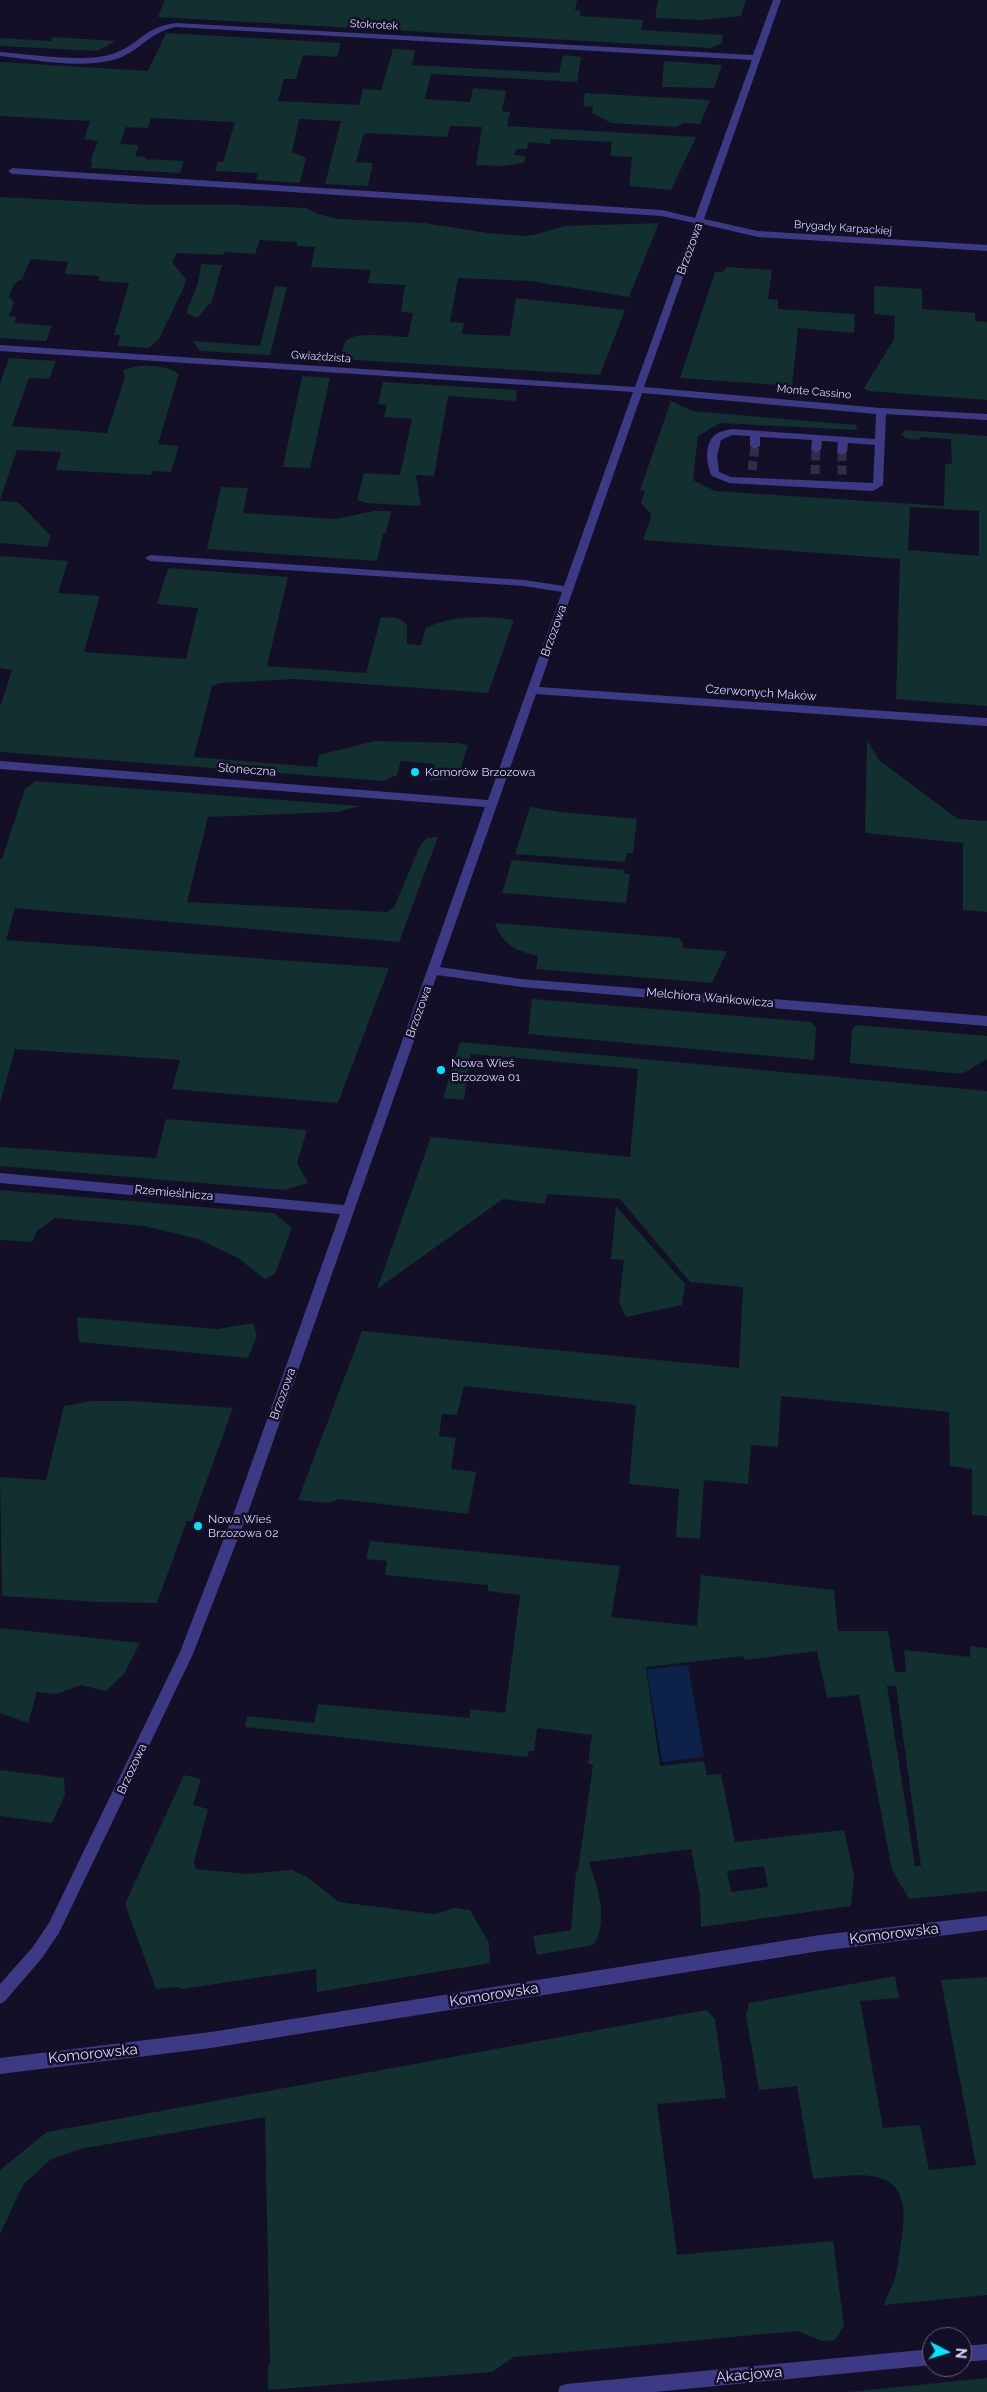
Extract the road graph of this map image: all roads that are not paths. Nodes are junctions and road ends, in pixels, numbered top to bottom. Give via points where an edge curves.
1 (777, 0) edge
2 (0, 54) edge
3 (757, 58) junction
4 (12, 170) dead end
5 (700, 220) junction
6 (987, 248) edge
7 (0, 348) edge
8 (640, 390) junction
9 (881, 411) junction
10 (987, 417) edge
11 (755, 434) junction
12 (817, 438) junction
13 (843, 439) junction
14 (880, 442) junction
15 (755, 446) tunnel mouth
16 (816, 450) tunnel mouth
17 (842, 452) tunnel mouth
18 (752, 470) tunnel mouth
19 (815, 474) tunnel mouth
20 (842, 476) tunnel mouth
21 (752, 482) junction
22 (814, 486) junction
23 (841, 488) junction
24 (150, 558) dead end
25 (569, 590) junction
26 (533, 690) junction
27 (987, 722) edge
28 (0, 765) edge
29 (493, 804) junction
30 (434, 970) junction
31 (987, 1021) edge
32 (0, 1178) edge
33 (348, 1210) junction
34 (987, 1923) edge
35 (0, 1996) edge
36 (0, 2066) edge
37 (987, 2352) edge
38 (972, 2353) edge
39 (922, 2358) edge
40 (566, 2392) edge

1 - 3 street, Brzozowa
2 - 3 street, Stokrotek via 103,59 121,54 154,30 176,25
3 - 5 street, Brzozowa
4 - 5 street, Brygady Karpackiej via 662,213
5 - 6 street, Brygady Karpackiej via 758,234
5 - 8 street, Brzozowa
7 - 8 street, Gwiaździsta
8 - 9 street, Monte Cassino
8 - 25 street, Brzozowa
9 - 10 street, Monte Cassino
9 - 14 street
11 - 12 street
11 - 15 street
11 - 21 street via 732,432 718,438 713,468 720,478
12 - 13 street
12 - 16 street
13 - 14 street
13 - 17 street
14 - 23 street via 878,485 869,489
18 - 21 street
19 - 22 street
20 - 23 street
21 - 22 street
22 - 23 street
24 - 25 street via 524,583
25 - 26 street, Brzozowa
26 - 27 street, Czerwonych Maków
26 - 29 street, Brzozowa
28 - 29 street, Słoneczna
29 - 30 street, Brzozowa
30 - 31 street, Melchiora Wańkowicza via 521,983
30 - 33 street, Brzozowa
32 - 33 street, Rzemieślnicza
33 - 35 street, Brzozowa via 243,1507 186,1654 54,1928
34 - 36 street, Komorowska via 820,1943 211,2040
37 - 38 street
39 - 40 street, Akacjowa

